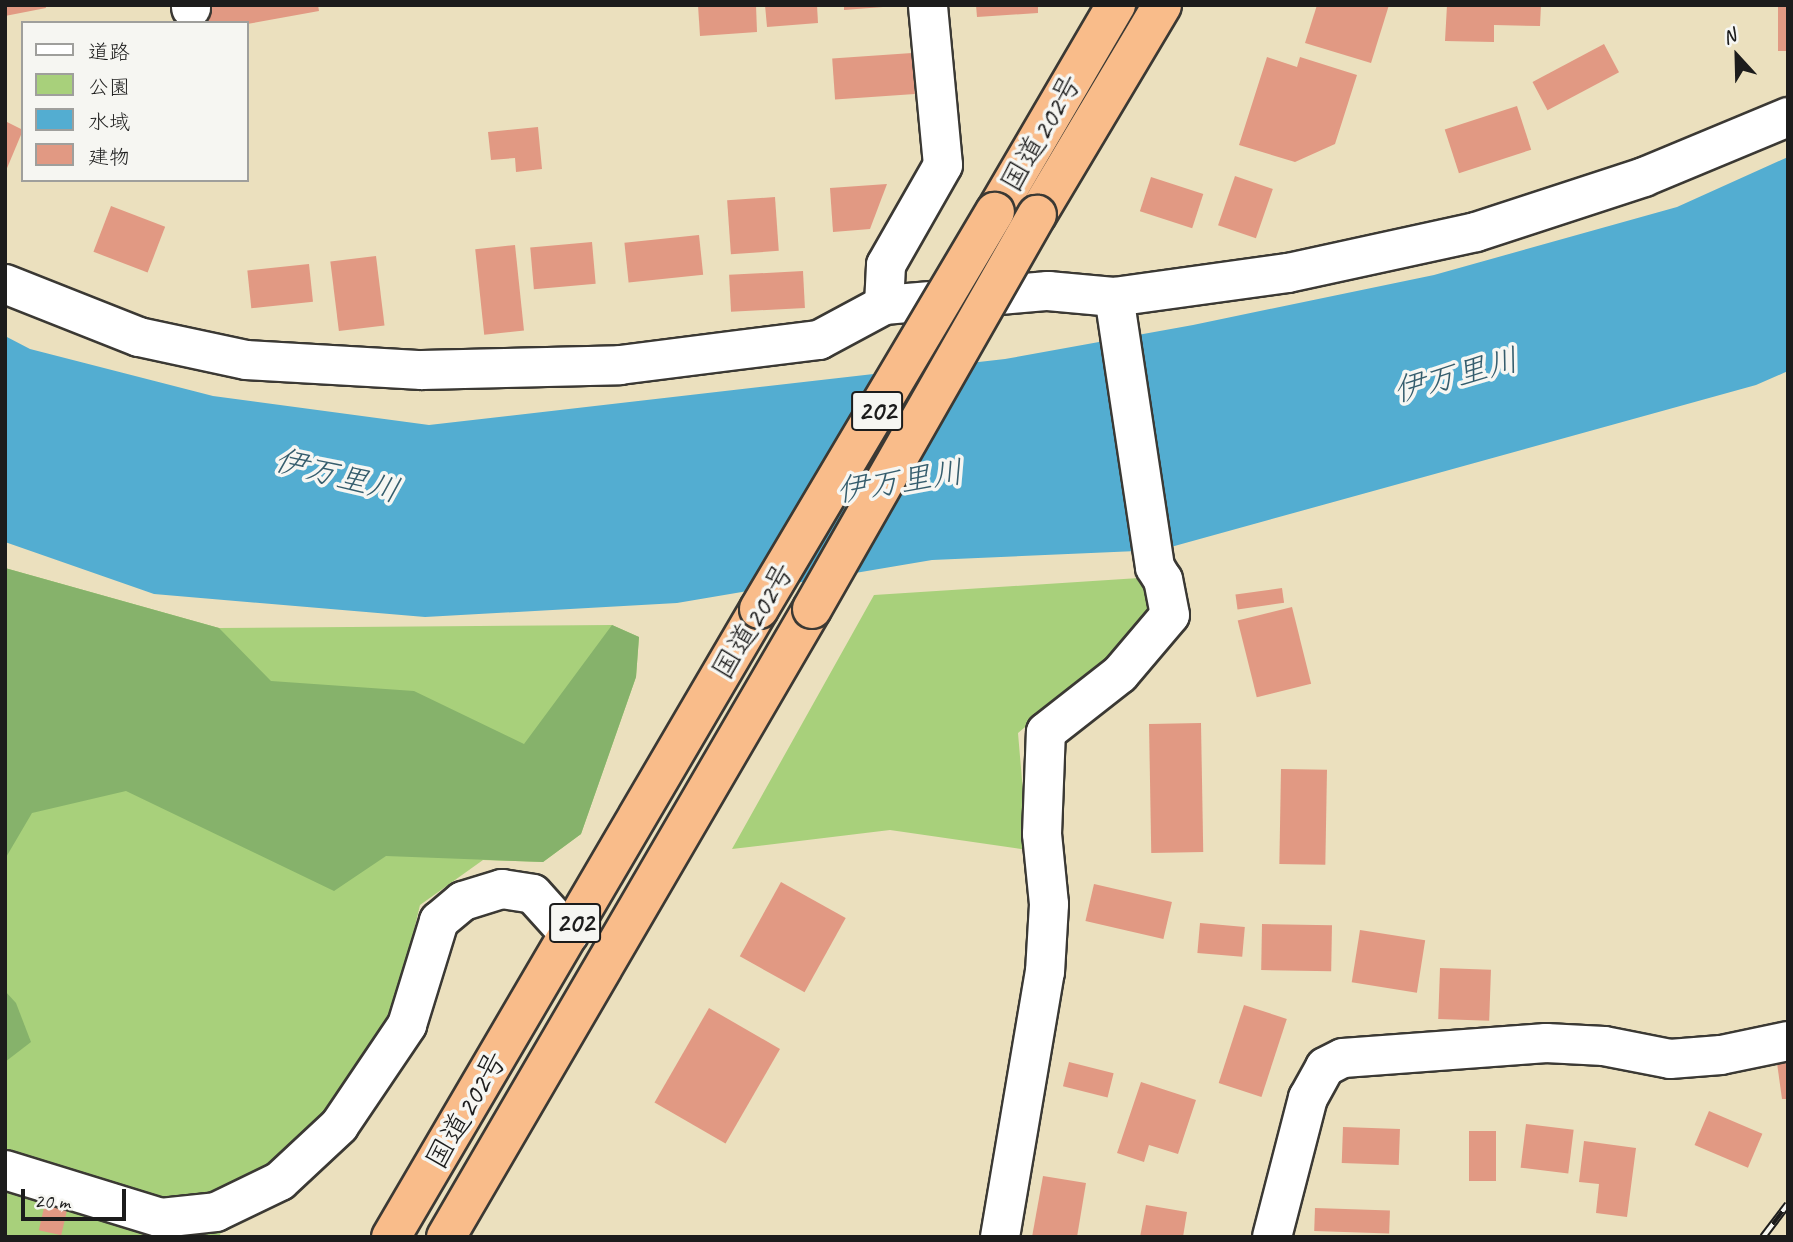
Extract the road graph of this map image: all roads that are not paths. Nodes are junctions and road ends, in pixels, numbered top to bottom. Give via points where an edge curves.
1 (928, 5) edge
2 (1116, 5) edge
3 (1162, 5) edge
4 (1788, 117) edge
5 (5, 284) edge
6 (1114, 297) junction
7 (884, 305) junction
8 (569, 934) junction
9 (1788, 1041) edge
10 (5, 1170) edge
11 (391, 1237) edge
12 (446, 1237) edge
13 (1000, 1237) edge
14 (1272, 1237) edge

1 - 7 street via 943,165 886,265
2 - 8 highway, 国道202号 / 202, bridge
3 - 12 highway, 国道202号 / 202, bridge
4 - 6 street via 1644,177 1476,232 1288,273
5 - 7 street via 139,337 246,360 422,370 621,365 819,340
6 - 7 street via 1048,291
6 - 13 street via 1155,567 1163,580 1170,615 1120,674 1046,732 1042,834 1049,904 1045,972
8 - 10 street via 533,894 502,889 463,901 439,921 407,1025 339,1126 280,1181 216,1212 161,1218
8 - 11 highway, 国道202号 / 202
9 - 14 street via 1721,1055 1670,1059 1604,1046 1546,1043 1343,1058 1325,1068 1308,1098

